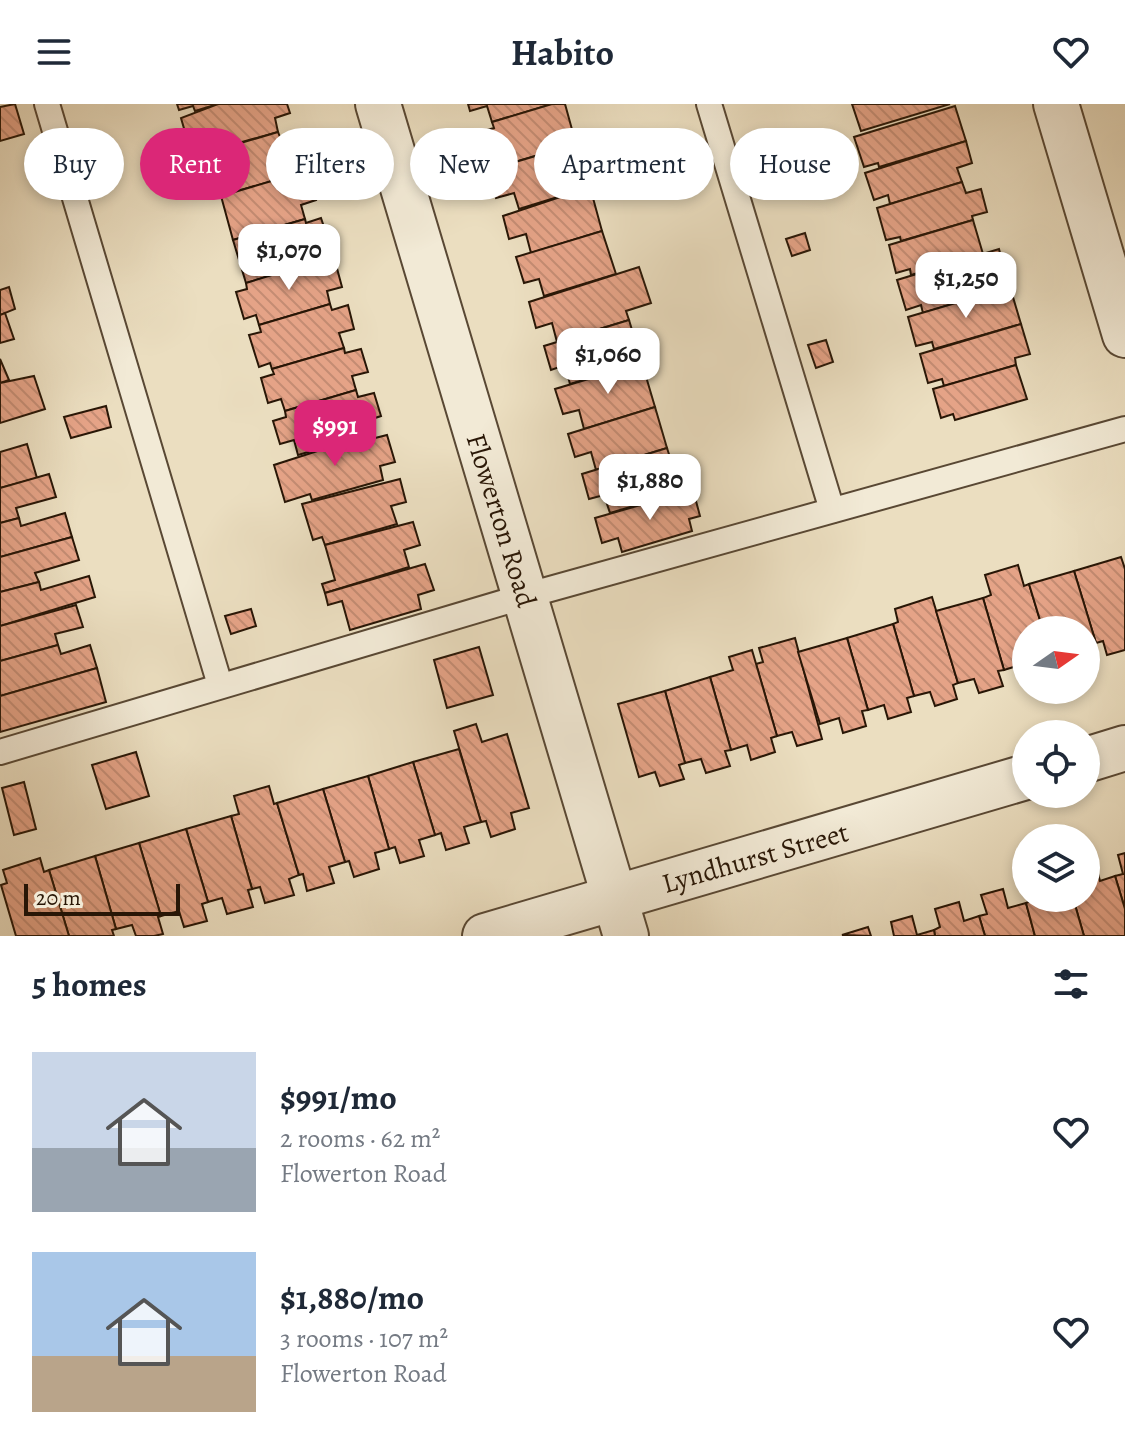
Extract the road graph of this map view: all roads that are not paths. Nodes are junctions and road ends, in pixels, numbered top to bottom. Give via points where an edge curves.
1 (47, 104) edge
2 (378, 104) edge
3 (709, 104) edge
4 (1056, 104) edge
5 (1125, 335) edge
6 (1125, 429) edge
7 (832, 510) junction
8 (525, 596) junction
9 (220, 685) junction
10 (1125, 748) edge
11 (0, 752) edge
12 (1100, 756) edge
13 (1012, 782) edge
14 (620, 917) edge
15 (485, 936) edge

1 - 9 lane
2 - 8 street, Flowerton Road
3 - 7 lane
4 - 5 street
6 - 7 lane
7 - 8 lane
8 - 9 lane
8 - 14 street, Flowerton Road
9 - 11 lane
10 - 12 street
13 - 14 street, Lyndhurst Street
14 - 15 street, Lyndhurst Street

